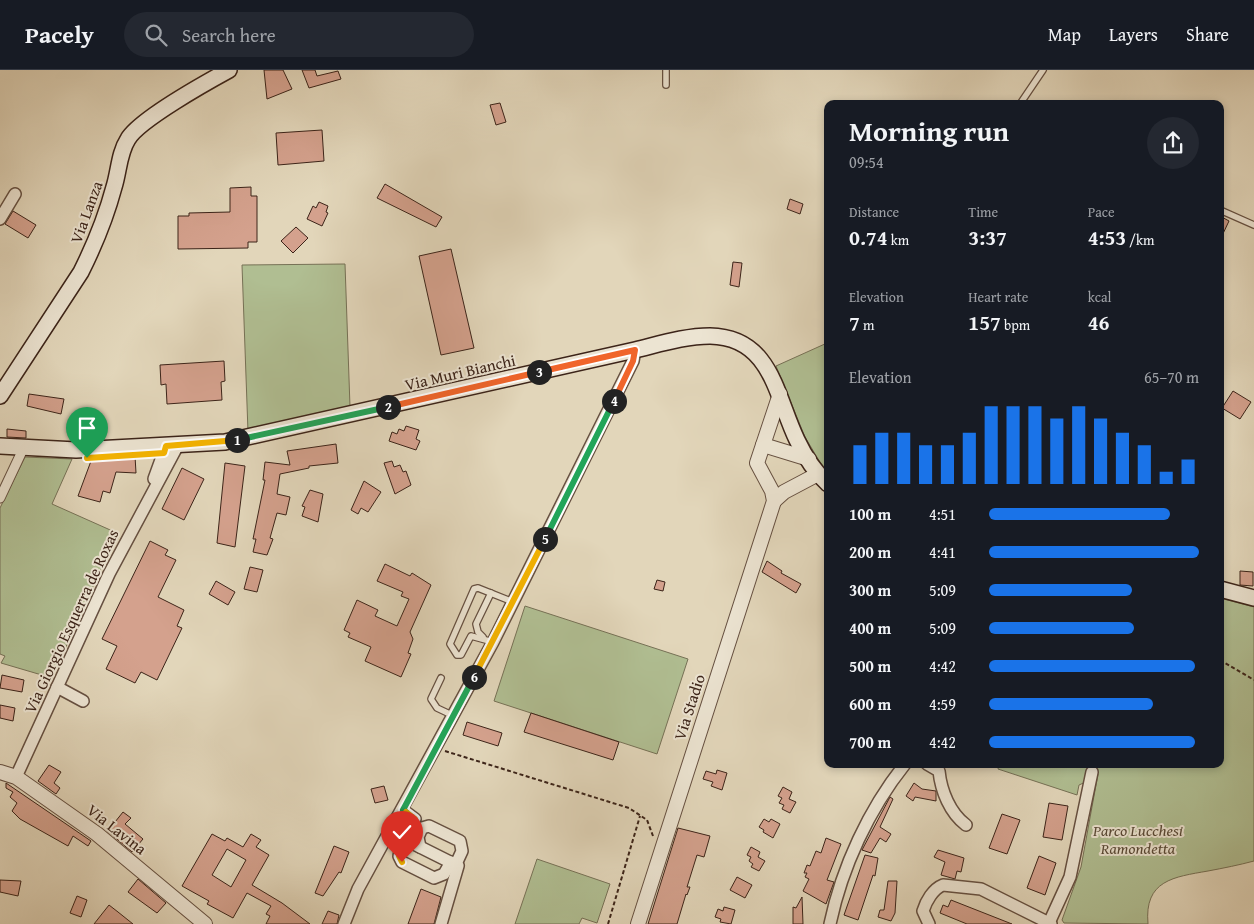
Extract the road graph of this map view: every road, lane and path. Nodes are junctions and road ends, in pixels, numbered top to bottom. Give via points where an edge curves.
1 (229, 70) edge
2 (666, 70) edge
3 (1043, 70) edge
4 (666, 85) dead end
5 (1023, 100) edge
6 (15, 194) dead end
7 (1224, 212) edge
8 (0, 219) edge
9 (1254, 225) edge
10 (635, 350) junction
11 (780, 394) junction
12 (0, 396) edge
13 (763, 445) junction
14 (0, 446) edge
15 (172, 446) junction
16 (24, 447) junction
17 (809, 459) junction
18 (823, 479) edge
19 (0, 498) edge
20 (774, 501) junction
21 (1224, 590) edge
22 (491, 593) junction
23 (1254, 598) edge
24 (513, 602) junction
25 (489, 640) junction
26 (1224, 662) edge
27 (441, 678) dead end
28 (1254, 680) edge
29 (57, 687) junction
30 (83, 701) dead end
31 (454, 716) junction
32 (444, 750) dead end
33 (902, 768) edge
34 (933, 768) edge
35 (0, 772) edge
36 (1092, 772) dead end
37 (16, 777) junction
38 (403, 810) junction
39 (641, 815) junction
40 (966, 825) dead end
41 (406, 835) junction
42 (652, 841) dead end
43 (417, 845) junction
44 (402, 849) junction
45 (453, 863) junction
46 (205, 924) edge
47 (344, 924) edge
48 (441, 924) edge
49 (608, 924) edge
50 (638, 924) edge
51 (830, 924) edge
52 (929, 924) edge
53 (1050, 924) edge

1 - 12 main road, Via Lanza via 140,125 128,138 120,156 100,232 90,253
2 - 4 lane
3 - 5 lane
6 - 8 street
7 - 9 lane
10 - 11 main road, Via Muri Bianchi via 694,337 734,340 754,352
10 - 15 main road, Via Muri Bianchi via 305,426 225,442
10 - 24 street via 633,361
11 - 13 street
11 - 17 main road, Via Muri Bianchi via 796,440
13 - 17 street
13 - 20 street via 757,462
14 - 16 main road, Via Muri Bianchi
15 - 16 main road, Via Muri Bianchi via 76,450
15 - 29 street, Via Giorgio Esquerra de Roxas
16 - 19 street
17 - 18 main road, Via Muri Bianchi
18 - 20 street via 784,492
20 - 50 street, Via Stadio
21 - 23 main road
22 - 24 lane
22 - 25 lane via 476,624 478,632
22 - 25 lane via 474,589 450,644 461,655 468,638 476,636
24 - 25 street
25 - 31 street
26 - 28 path
27 - 31 lane via 431,699 437,708
29 - 30 street
29 - 37 street, Via Giorgio Esquerra de Roxas
31 - 38 street
32 - 39 path via 629,808
33 - 51 street via 875,806 857,846
34 - 40 street via 939,772 940,783 955,817
35 - 37 street, Via Lavina
36 - 53 street via 1070,877
37 - 46 street, Via Lavina via 97,834
38 - 41 street via 415,819
38 - 47 street via 358,889
39 - 42 path via 650,826
39 - 49 path
41 - 43 street via 408,841
41 - 44 street
43 - 44 street
43 - 45 street
43 - 45 street via 422,828 429,826 460,841 462,851
44 - 45 street via 399,856 402,862 434,878 444,874
45 - 48 street via 458,866
52 - 53 street via 923,911 925,904 937,887 943,885 981,888

